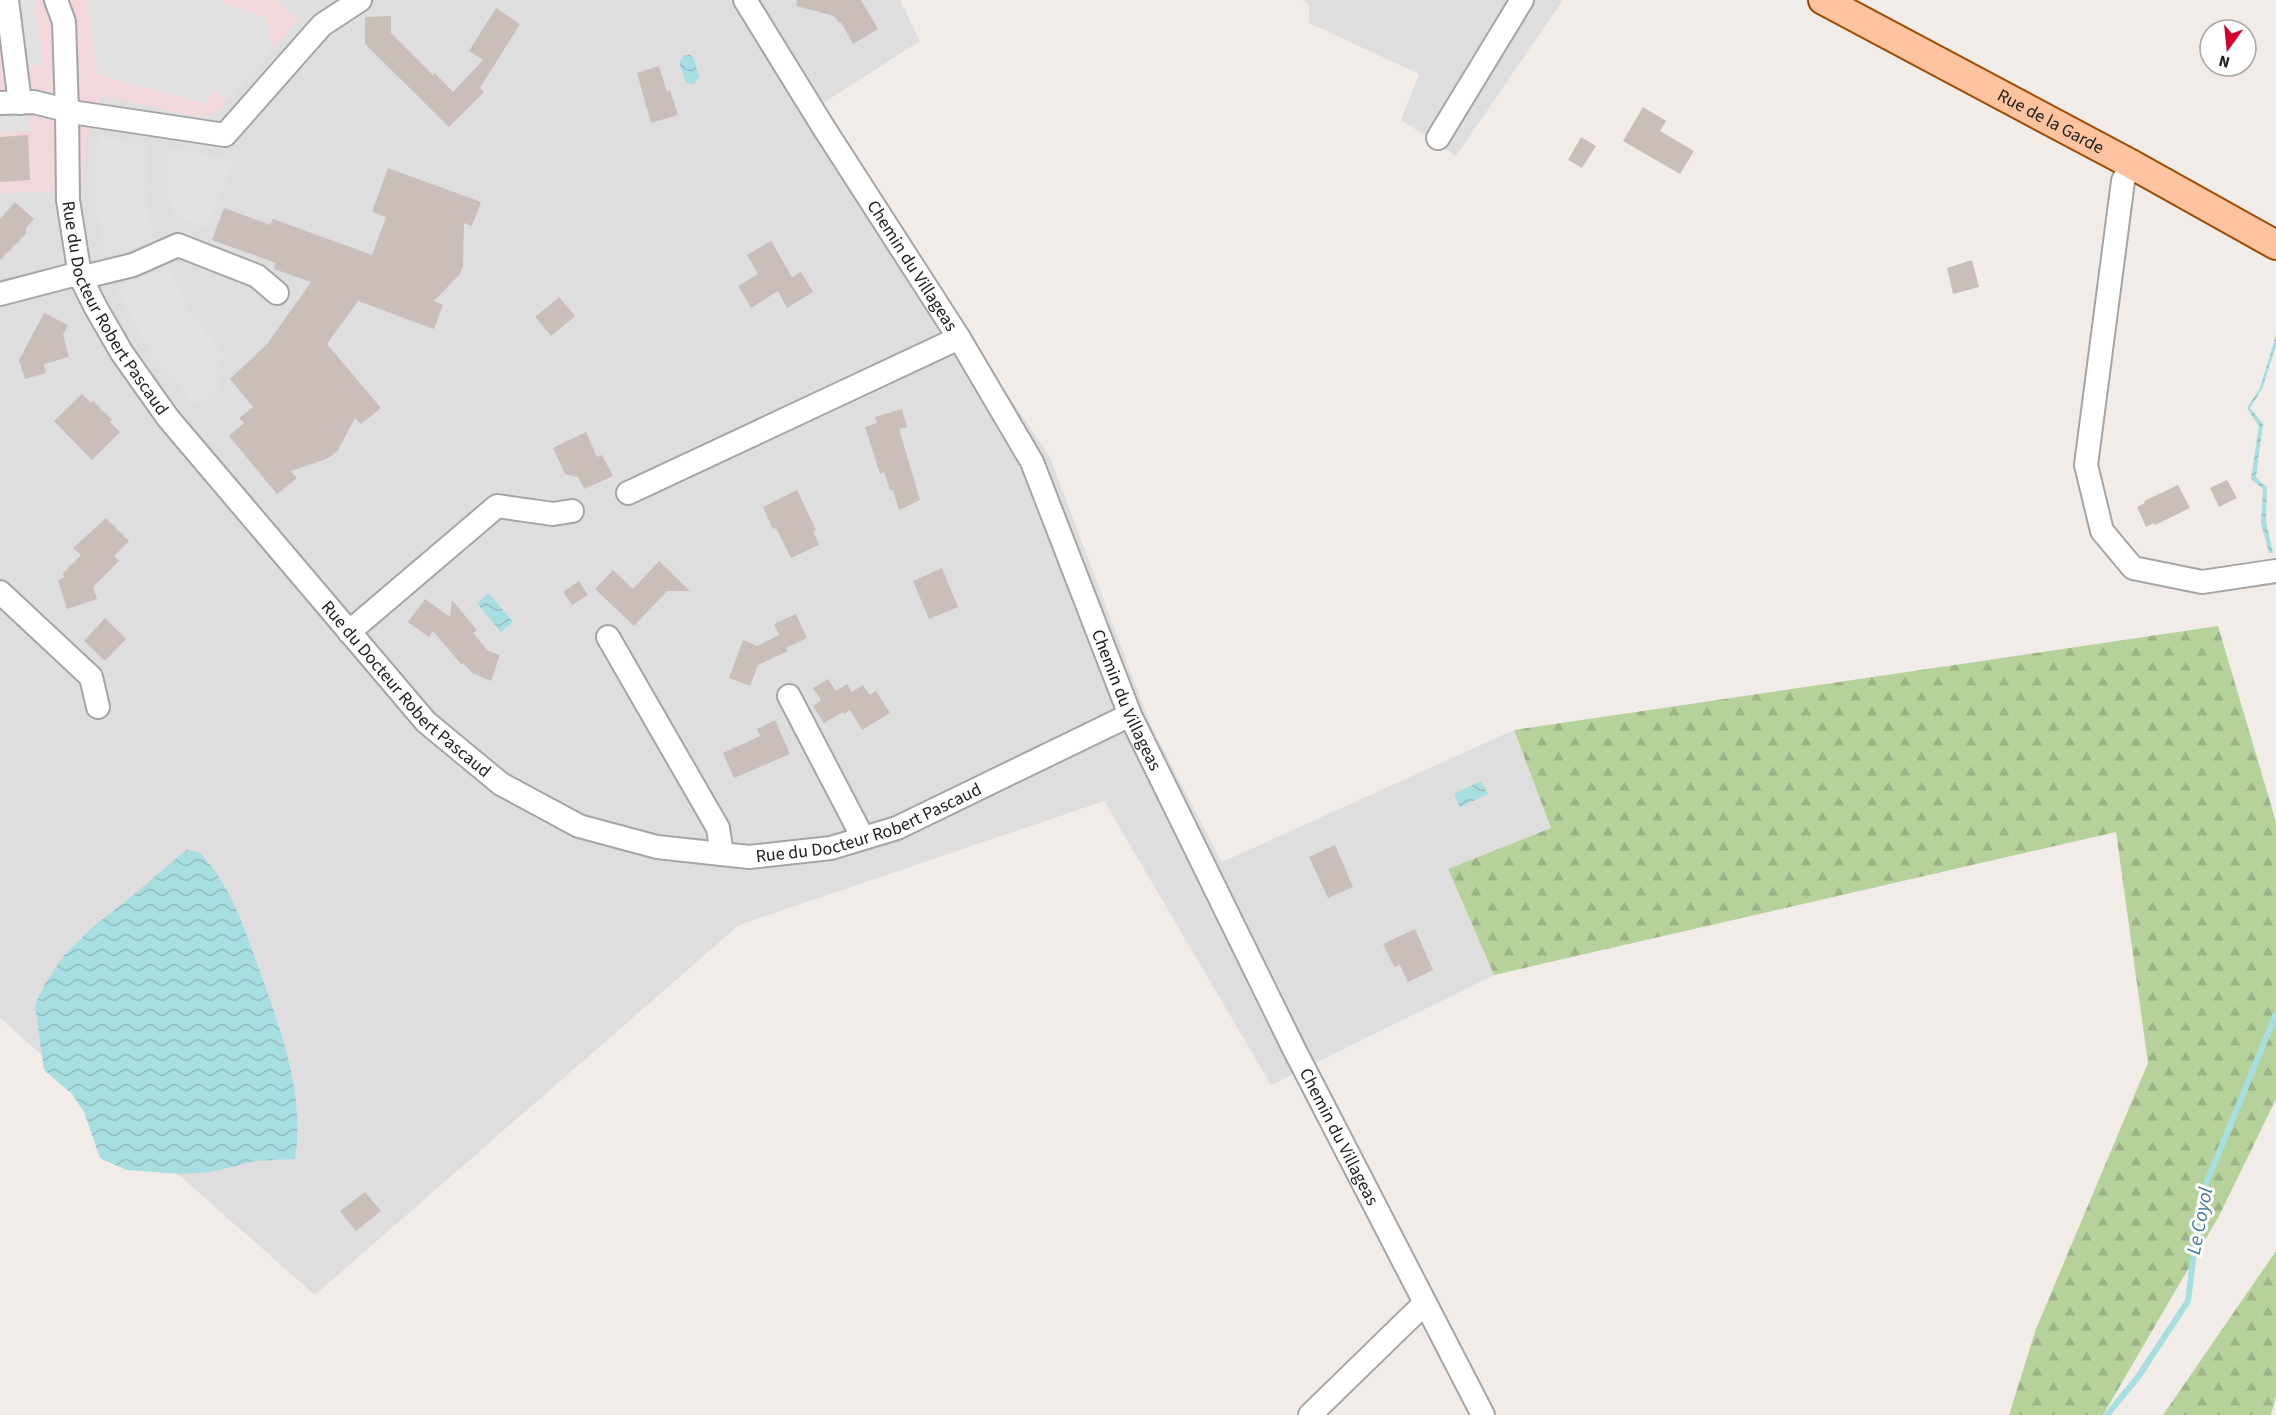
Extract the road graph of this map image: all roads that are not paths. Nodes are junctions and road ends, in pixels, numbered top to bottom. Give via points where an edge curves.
1 (7, 0) edge
2 (56, 0) edge
3 (360, 0) edge
4 (745, 0) edge
5 (1522, 0) edge
6 (1823, 0) edge
7 (10, 103) edge
8 (67, 111) junction
9 (1438, 138) dead end
10 (2131, 164) junction
11 (2276, 245) edge
12 (80, 276) junction
13 (277, 292) dead end
14 (0, 294) edge
15 (959, 338) junction
16 (628, 493) dead end
17 (572, 511) dead end
18 (2276, 571) edge
19 (0, 592) edge
20 (350, 632) junction
21 (608, 638) dead end
22 (789, 696) dead end
23 (98, 707) dead end
24 (1130, 715) junction
25 (862, 838) junction
26 (722, 854) junction
27 (1424, 1304) junction
28 (1310, 1415) edge
29 (1483, 1415) edge

1 - 7 street
2 - 8 street, Rue du Docteur Robert Pascaud via 64,22
3 - 8 street via 322,25 225,135
4 - 15 street, Chemin du Villageas
5 - 9 street
6 - 10 main road, Rue de la Garde
7 - 8 street via 34,102
8 - 12 street, Rue du Docteur Robert Pascaud via 68,200
10 - 11 main road, Rue de la Garde
10 - 18 street via 2123,181 2086,465 2102,531 2133,568 2202,582
12 - 13 street via 133,265 178,245 257,276
12 - 14 street
12 - 20 street, Rue du Docteur Robert Pascaud via 122,353 168,418
15 - 16 street
15 - 24 street, Chemin du Villageas via 1032,462
17 - 20 street via 553,514 498,506
19 - 23 street via 91,677
20 - 26 street, Rue du Docteur Robert Pascaud via 426,722 501,784 579,826 657,847
21 - 26 street via 718,828
22 - 25 street
24 - 25 street, Rue du Docteur Robert Pascaud via 897,828
24 - 27 street, Chemin du Villageas
25 - 26 street, Rue du Docteur Robert Pascaud via 831,848 749,857
27 - 28 street
27 - 29 street, Chemin du Villageas

